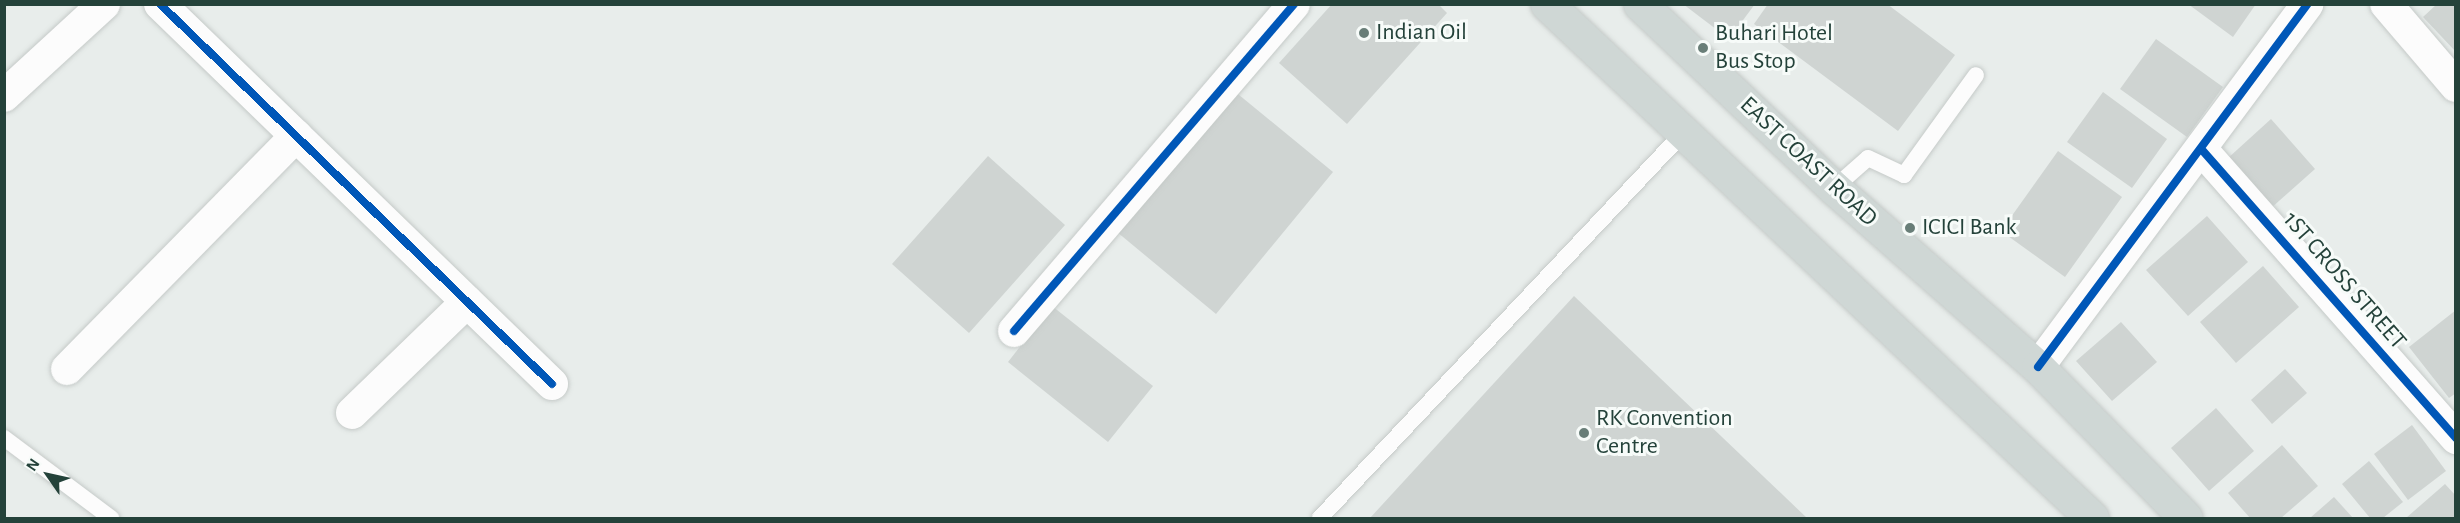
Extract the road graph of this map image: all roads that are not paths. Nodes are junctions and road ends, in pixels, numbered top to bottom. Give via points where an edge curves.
1 (104, 4) edge
2 (160, 4) edge
3 (1294, 4) edge
4 (1547, 4) edge
5 (1640, 4) edge
6 (2308, 4) edge
7 (2385, 4) edge
8 (1976, 75) dead end
9 (2456, 86) edge
10 (4, 96) edge
11 (1683, 133) junction
12 (296, 136) junction
13 (2203, 151) junction
14 (1834, 188) junction
15 (467, 302) junction
16 (1014, 331) dead end
17 (2038, 367) junction
18 (68, 369) dead end
19 (552, 384) dead end
20 (352, 413) dead end
21 (2454, 433) edge
22 (4, 438) edge
23 (111, 519) edge
24 (1320, 519) edge
25 (2092, 519) edge
26 (2186, 519) edge

1 - 10 street
2 - 12 street
3 - 16 street
4 - 11 main road
5 - 14 main road, EAST COAST ROAD
6 - 13 street
7 - 9 street
8 - 14 lane via 1904,176 1868,158
11 - 24 lane
11 - 25 main road
12 - 15 street
12 - 18 street
13 - 17 street
13 - 21 street, 1ST CROSS STREET
14 - 17 main road, EAST COAST ROAD
15 - 19 street
15 - 20 street
17 - 26 main road, EAST COAST ROAD
22 - 23 lane

